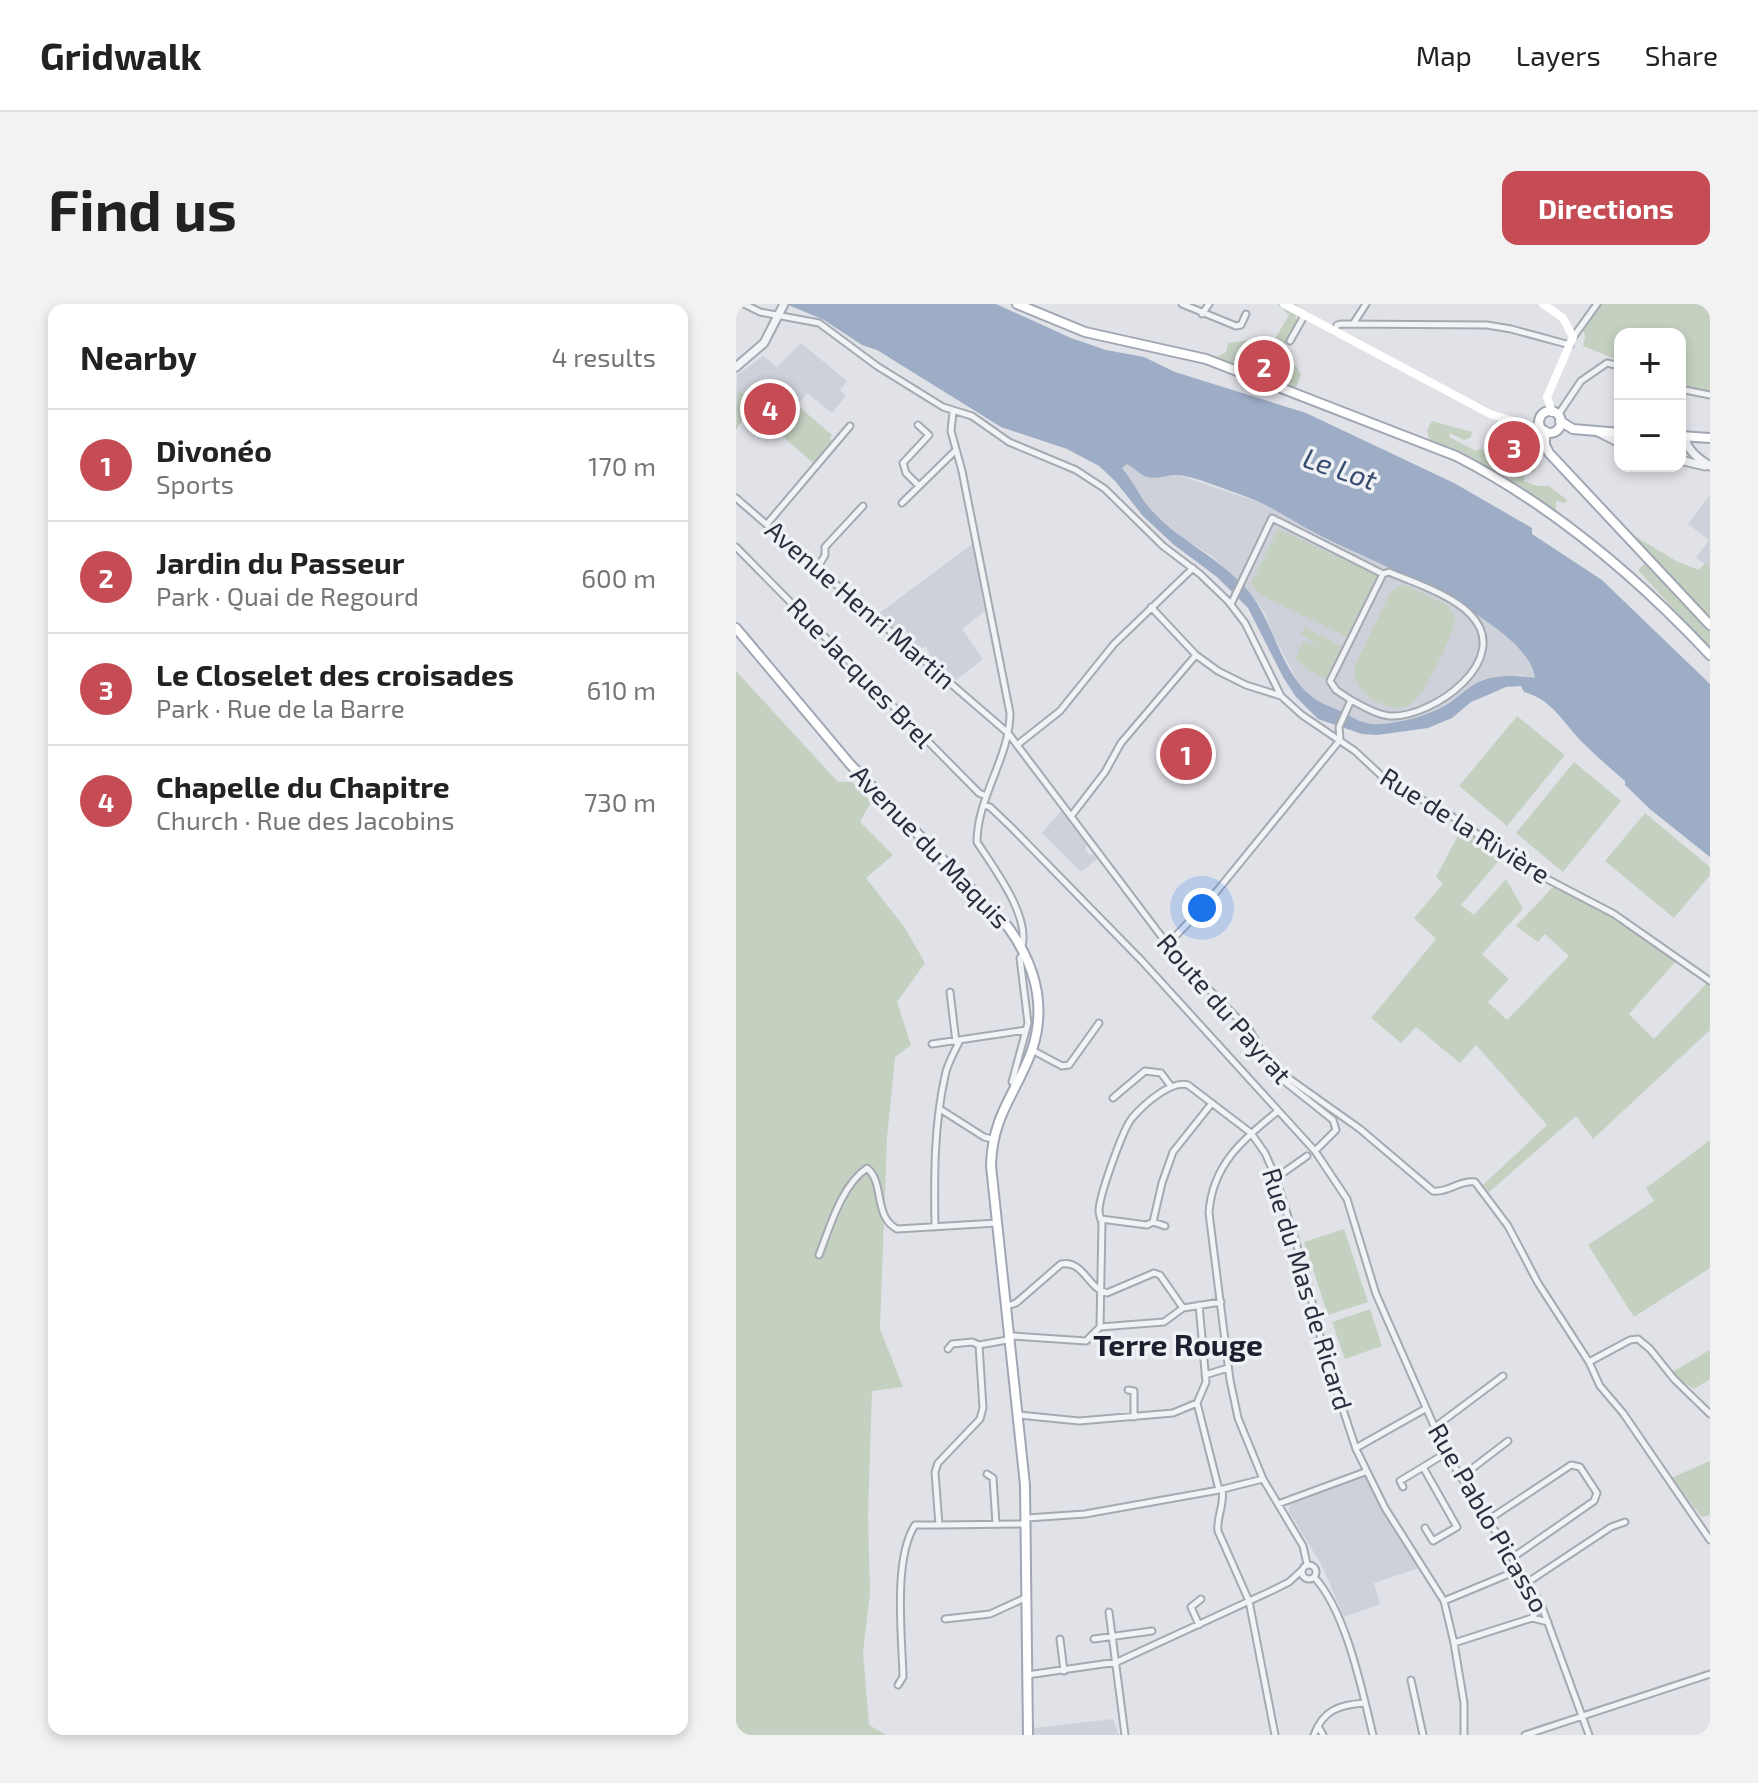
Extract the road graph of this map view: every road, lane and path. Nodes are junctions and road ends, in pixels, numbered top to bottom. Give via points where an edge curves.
1 (744, 304) edge
2 (784, 304) edge
3 (1017, 304) edge
4 (1182, 304) edge
5 (1209, 304) edge
6 (1284, 304) edge
7 (1366, 304) edge
8 (1543, 304) edge
9 (1597, 304) edge
10 (1202, 314) junction
11 (1246, 314) dead end
12 (779, 315) junction
13 (1304, 316) junction
14 (1353, 324) junction
15 (1335, 331) junction
16 (1290, 341) dead end
17 (1572, 341) junction
18 (1614, 364) edge
19 (736, 367) edge
20 (1686, 390) edge
21 (1710, 395) edge
22 (953, 412) junction
23 (1557, 416) junction
24 (918, 425) dead end
25 (850, 426) dead end
26 (1547, 431) junction
27 (1582, 431) junction
28 (1598, 432) junction
29 (1614, 433) edge
30 (1686, 436) edge
31 (1710, 438) edge
32 (1614, 440) edge
33 (1686, 444) edge
34 (956, 450) junction
35 (1694, 454) junction
36 (1686, 461) edge
37 (1689, 462) junction
38 (1710, 467) edge
39 (919, 486) junction
40 (736, 498) edge
41 (902, 503) dead end
42 (863, 506) dead end
43 (767, 524) junction
44 (736, 547) edge
45 (818, 567) junction
46 (1193, 568) junction
47 (1383, 574) junction
48 (1232, 602) junction
49 (1151, 607) junction
50 (1710, 625) edge
51 (736, 628) edge
52 (1196, 655) junction
53 (1710, 655) edge
54 (1281, 696) junction
55 (1351, 700) junction
56 (1008, 733) junction
57 (1340, 740) junction
58 (1017, 745) junction
59 (986, 796) junction
60 (984, 805) junction
61 (1072, 815) junction
62 (1167, 945) junction
63 (1023, 949) junction
64 (1710, 981) edge
65 (950, 992) dead end
66 (1099, 1023) dead end
67 (1026, 1030) junction
68 (958, 1042) junction
69 (932, 1044) dead end
70 (1032, 1050) junction
71 (1274, 1069) junction
72 (1015, 1084) junction
73 (1170, 1085) junction
74 (1113, 1098) dead end
75 (1212, 1103) junction
76 (940, 1109) junction
77 (1278, 1111) junction
78 (1251, 1133) junction
79 (992, 1139) junction
80 (1318, 1149) junction
81 (1307, 1156) dead end
82 (1276, 1178) junction
83 (1101, 1219) junction
84 (1153, 1222) junction
85 (998, 1223) junction
86 (1165, 1226) dead end
87 (935, 1227) junction
88 (819, 1255) dead end
89 (1101, 1292) junction
90 (1221, 1302) junction
91 (1199, 1305) junction
92 (1007, 1306) junction
93 (1183, 1308) junction
94 (1100, 1327) junction
95 (1010, 1338) junction
96 (979, 1345) junction
97 (948, 1349) dead end
98 (1589, 1362) junction
99 (1228, 1368) junction
100 (1205, 1375) junction
101 (1503, 1376) dead end
102 (1128, 1390) dead end
103 (1197, 1403) junction
104 (1425, 1409) junction
105 (1710, 1414) edge
106 (1019, 1415) junction
107 (1134, 1417) junction
108 (1435, 1427) junction
109 (1508, 1441) dead end
110 (1356, 1449) junction
111 (1446, 1453) junction
112 (1423, 1467) junction
113 (1365, 1472) junction
114 (987, 1474) dead end
115 (1461, 1477) junction
116 (1263, 1479) junction
117 (1403, 1487) dead end
118 (1220, 1490) junction
119 (1278, 1504) junction
120 (1488, 1520) junction
121 (1027, 1521) junction
122 (1625, 1522) dead end
123 (996, 1524) junction
124 (939, 1525) junction
125 (1425, 1528) dead end
126 (1710, 1540) edge
127 (1514, 1560) junction
128 (1307, 1564) junction
129 (1301, 1571) junction
130 (1522, 1573) junction
131 (1509, 1574) junction
132 (1314, 1577) junction
133 (1305, 1578) junction
134 (1289, 1582) junction
135 (1528, 1582) junction
136 (1027, 1597) junction
137 (1201, 1599) dead end
138 (1249, 1601) junction
139 (1444, 1601) junction
140 (1541, 1604) junction
141 (1109, 1612) dead end
142 (1532, 1618) junction
143 (945, 1619) dead end
144 (1548, 1622) junction
145 (1199, 1625) junction
146 (1152, 1631) dead end
147 (1112, 1637) junction
148 (1060, 1639) dead end
149 (1094, 1639) dead end
150 (1454, 1643) junction
151 (1117, 1662) junction
152 (1064, 1671) junction
153 (1710, 1674) edge
154 (1027, 1675) junction
155 (1411, 1680) dead end
156 (898, 1685) dead end
157 (1364, 1703) junction
158 (1582, 1718) junction
159 (1318, 1726) junction
160 (1028, 1735) edge
161 (1125, 1735) edge
162 (1275, 1735) edge
163 (1314, 1735) edge
164 (1323, 1735) edge
165 (1373, 1735) edge
166 (1423, 1735) edge
167 (1464, 1735) edge
168 (1525, 1735) edge
169 (1589, 1735) edge

1 - 12 street
2 - 12 street
3 - 53 main road via 1085,332 1206,359 1456,456 1539,504 1637,582
4 - 10 street
5 - 10 street
6 - 13 main road
7 - 14 street
8 - 17 main road via 1563,318
9 - 17 street
10 - 11 street via 1237,327
12 - 19 street via 759,348
12 - 22 street via 819,323 859,355
13 - 15 main road
13 - 16 street
14 - 15 street via 1339,324
14 - 17 street via 1487,325
15 - 26 main road via 1490,414
17 - 23 main road via 1547,397
18 - 23 street via 1602,365 1581,381
20 - 21 street
22 - 34 street
22 - 46 street via 972,416 1009,442 1076,470 1105,489
23 - 26 main road
23 - 26 main road via 1541,416 1539,422
23 - 27 main road via 1567,427
24 - 39 street via 929,435 903,463
25 - 43 street
26 - 27 main road
26 - 50 main road via 1549,453
27 - 28 main road
28 - 29 main road
28 - 32 street
30 - 31 main road
33 - 35 street
34 - 39 street
34 - 56 street via 1010,713
35 - 37 street
35 - 38 street
36 - 37 street
37 - 38 street
39 - 41 street
40 - 43 street, Avenue Henri Martin
42 - 45 street via 825,547
43 - 45 street, Avenue Henri Martin
44 - 59 street, Rue Jacques Brel via 919,735
45 - 56 street, Avenue Henri Martin
46 - 48 street
46 - 49 street
47 - 48 street via 1272,518
47 - 55 street via 1330,681
47 - 55 street via 1426,587 1471,615 1484,648 1468,679 1410,713 1389,716
48 - 54 street
49 - 52 street, Rue de la Rivière
49 - 58 street via 1060,711
51 - 63 main road, Avenue du Maquis via 850,764 988,905
52 - 54 street, Rue de la Rivière via 1246,685
52 - 61 street via 1121,743
54 - 57 street, Rue de la Rivière
55 - 57 street via 1339,727
56 - 58 street, Route du Payrat
56 - 59 street
57 - 62 street
57 - 64 street, Rue de la Rivière via 1386,780 1450,815 1526,868 1614,914
58 - 61 street, Route du Payrat
59 - 60 street
60 - 63 street via 977,842 1016,908
60 - 77 street via 1142,961
61 - 62 street, Route du Payrat
62 - 71 street, Route du Payrat via 1250,1031
63 - 67 street
63 - 70 main road, Avenue du Maquis via 1038,999
65 - 68 street
66 - 70 street via 1069,1065
67 - 68 street
67 - 72 street
68 - 69 street
68 - 76 street via 945,1073
70 - 72 main road, Avenue du Maquis
71 - 80 street, Route du Payrat via 1333,1120 1334,1134
71 - 98 street via 1360,1129 1433,1191 1465,1180 1475,1182 1508,1226
72 - 79 main road, Avenue du Maquis
73 - 74 street via 1161,1073 1145,1071
73 - 75 street via 1188,1085
73 - 83 street via 1131,1119 1111,1168 1098,1212
75 - 78 street
75 - 84 street via 1173,1152
76 - 79 street
76 - 87 street
77 - 78 street
77 - 80 street
78 - 82 street, Rue du Mas de Ricard
78 - 90 street via 1227,1157 1210,1196
79 - 85 main road
80 - 104 street via 1347,1199 1367,1271
81 - 82 street
82 - 110 street, Rue du Mas de Ricard
83 - 84 street
83 - 89 street
84 - 86 street
85 - 87 street
85 - 92 main road
87 - 88 street via 891,1225 867,1168 843,1198
89 - 92 street via 1069,1262
89 - 93 street via 1154,1273
89 - 94 street
90 - 91 street
90 - 99 street
91 - 93 street
91 - 100 street
92 - 95 main road
93 - 94 street via 1164,1322
94 - 95 street via 1086,1341
95 - 96 street
95 - 106 main road
96 - 97 street via 952,1344
96 - 124 street via 983,1408 980,1419 938,1463
98 - 105 street via 1638,1339
98 - 126 street via 1600,1386
99 - 100 street
99 - 116 street via 1238,1418
100 - 103 street
101 - 108 street
102 - 107 street via 1134,1391
103 - 107 street via 1173,1413
103 - 118 street
104 - 108 street, Rue Pablo Picasso
104 - 110 street
106 - 107 street via 1079,1421
106 - 121 main road
108 - 111 street, Rue Pablo Picasso
109 - 115 street
110 - 113 street, Rue du Mas de Ricard
111 - 112 street
111 - 115 street, Rue Pablo Picasso
112 - 117 street via 1400,1481
112 - 125 street via 1457,1527 1433,1541
113 - 119 street
113 - 139 street, Rue du Mas de Ricard
114 - 123 street via 993,1478
115 - 120 street, Rue Pablo Picasso
116 - 118 street
116 - 119 street
118 - 121 street
118 - 138 street via 1218,1531
119 - 128 street via 1303,1546
120 - 127 street, Rue Pablo Picasso
120 - 127 street via 1571,1465 1580,1467 1597,1493 1594,1501
121 - 123 street
121 - 136 main road
122 - 135 street
123 - 124 street
124 - 156 street via 915,1525 905,1549 903,1677
127 - 130 street, Rue Pablo Picasso
127 - 131 street
128 - 129 street
128 - 132 street via 1315,1567
129 - 133 street
129 - 134 street
130 - 131 street
130 - 135 street, Rue Pablo Picasso
131 - 139 street
132 - 133 street
132 - 157 street via 1339,1620
133 - 134 street
134 - 138 street
135 - 140 street, Rue Pablo Picasso
136 - 143 street via 990,1614
136 - 154 main road
137 - 145 street via 1191,1607
138 - 145 street
138 - 162 street
139 - 150 street, Rue du Mas de Ricard
140 - 142 street
140 - 144 street, Rue Pablo Picasso
141 - 147 street
142 - 144 street
142 - 150 street
144 - 158 street, Rue Pablo Picasso
145 - 151 street
146 - 147 street
147 - 149 street
147 - 151 street
148 - 152 street
150 - 167 street, Rue du Mas de Ricard
151 - 152 street
151 - 161 street
152 - 154 street
153 - 158 street
154 - 160 main road
155 - 166 street
157 - 159 street via 1326,1713
157 - 165 street
158 - 168 street
158 - 169 street, Rue Pablo Picasso
159 - 163 street
159 - 164 street

